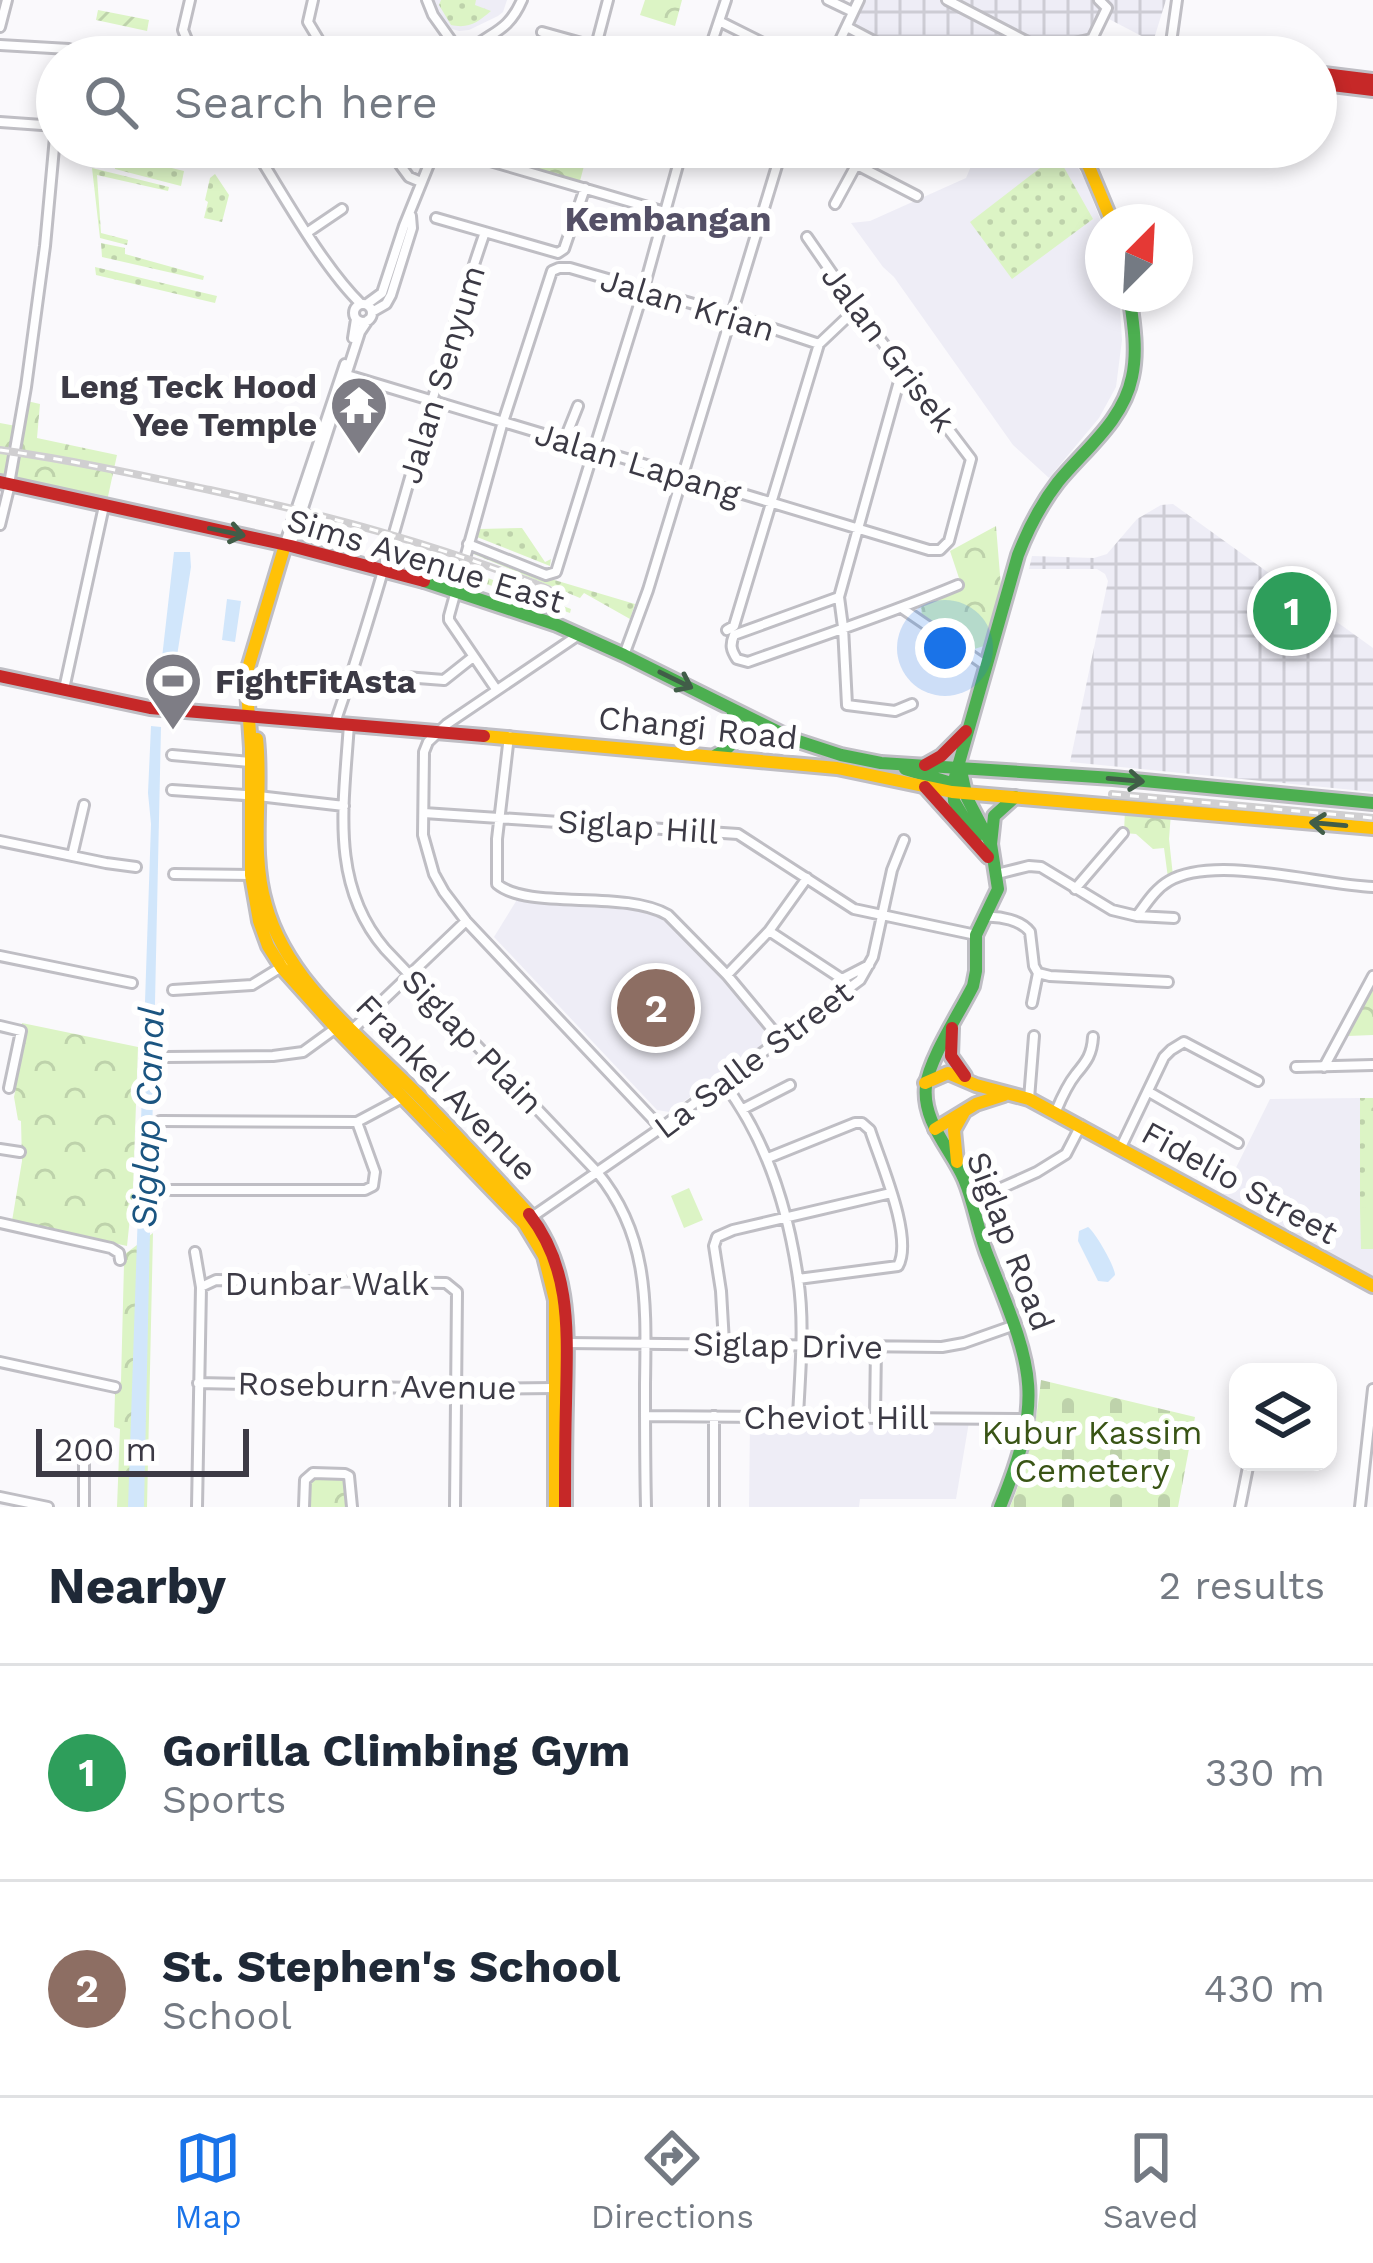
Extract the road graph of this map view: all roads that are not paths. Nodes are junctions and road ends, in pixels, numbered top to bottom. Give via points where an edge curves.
1 (7, 0) edge
2 (190, 0) edge
3 (313, 0) edge
4 (427, 0) edge
5 (522, 0) edge
6 (608, 0) edge
7 (726, 0) edge
8 (828, 0) edge
9 (859, 0) edge
10 (947, 0) edge
11 (1099, 0) edge
12 (1177, 0) edge
13 (853, 12) junction
14 (719, 21) junction
15 (0, 27) edge
16 (847, 28) junction
17 (542, 32) dead end
18 (185, 36) edge
19 (316, 36) edge
20 (448, 36) edge
21 (490, 36) edge
22 (552, 36) edge
23 (598, 36) edge
24 (714, 36) edge
25 (749, 36) edge
26 (843, 36) edge
27 (863, 36) edge
28 (1016, 36) edge
29 (1093, 36) edge
30 (1171, 36) edge
31 (0, 45) edge
32 (36, 48) edge
33 (1337, 76) edge
34 (1373, 80) edge
35 (1337, 86) edge
36 (1373, 90) edge
37 (0, 122) edge
38 (36, 125) edge
39 (52, 168) edge
40 (267, 168) edge
41 (403, 168) edge
42 (429, 168) edge
43 (514, 168) edge
44 (677, 168) edge
45 (776, 168) edge
46 (854, 168) edge
47 (862, 168) edge
48 (1090, 168) edge
49 (422, 182) junction
50 (585, 188) junction
51 (917, 196) dead end
52 (835, 204) dead end
53 (1105, 204) edge
54 (342, 209) dead end
55 (665, 212) junction
56 (436, 218) dead end
57 (308, 232) junction
58 (485, 232) junction
59 (807, 237) dead end
60 (643, 290) junction
61 (857, 308) junction
62 (363, 311) junction
63 (1131, 312) edge
64 (732, 315) junction
65 (819, 344) junction
66 (902, 367) junction
67 (347, 375) junction
68 (431, 400) junction
69 (578, 406) dead end
70 (503, 422) junction
71 (564, 441) junction
72 (593, 451) junction
73 (682, 477) junction
74 (6, 487) edge
75 (772, 503) junction
76 (104, 506) junction
77 (0, 525) edge
78 (857, 528) junction
79 (468, 544) junction
80 (288, 545) junction
81 (929, 550) joint
82 (383, 569) junction
83 (958, 585) dead end
84 (457, 591) junction
85 (838, 597) junction
86 (902, 609) junction
87 (843, 627) junction
88 (731, 632) junction
89 (578, 635) junction
90 (624, 655) junction
91 (473, 657) junction
92 (985, 665) junction
93 (0, 676) edge
94 (405, 676) dead end
95 (64, 689) junction
96 (496, 689) junction
97 (912, 704) dead end
98 (727, 705) junction
99 (251, 716) junction
100 (342, 724) junction
101 (966, 731) junction
102 (437, 732) junction
103 (509, 736) junction
104 (172, 755) dead end
105 (716, 755) junction
106 (250, 762) junction
107 (881, 763) junction
108 (924, 765) junction
109 (960, 766) junction
110 (925, 788) junction
111 (172, 790) dead end
112 (957, 790) junction
113 (254, 795) junction
114 (1016, 797) junction
115 (1373, 803) edge
116 (84, 805) dead end
117 (344, 806) junction
118 (424, 813) junction
119 (500, 816) junction
120 (1373, 828) edge
121 (1123, 833) dead end
122 (904, 840) dead end
123 (0, 841) edge
124 (73, 856) junction
125 (993, 860) junction
126 (136, 867) dead end
127 (174, 874) dead end
128 (251, 875) junction
129 (807, 878) junction
130 (1373, 887) edge
131 (1075, 889) junction
132 (884, 915) junction
133 (986, 916) junction
134 (1137, 916) junction
135 (1174, 918) dead end
136 (466, 921) junction
137 (769, 931) junction
138 (974, 934) junction
139 (0, 956) edge
140 (286, 964) junction
141 (871, 964) junction
142 (1038, 973) junction
143 (727, 975) junction
144 (411, 976) junction
145 (1373, 976) edge
146 (842, 980) junction
147 (1168, 982) dead end
148 (132, 983) dead end
149 (173, 990) dead end
150 (834, 1000) junction
151 (1032, 1003) dead end
152 (952, 1024) junction
153 (0, 1026) edge
154 (336, 1028) junction
155 (353, 1029) junction
156 (1034, 1036) dead end
157 (1093, 1036) dead end
158 (781, 1040) junction
159 (166, 1057) dead end
160 (1373, 1065) edge
161 (1296, 1067) dead end
162 (1324, 1067) junction
163 (1258, 1081) dead end
164 (723, 1082) junction
165 (970, 1082) junction
166 (925, 1083) junction
167 (790, 1084) dead end
168 (9, 1088) edge
169 (1149, 1092) junction
170 (991, 1093) junction
171 (408, 1094) junction
172 (1029, 1099) junction
173 (743, 1109) junction
174 (966, 1109) junction
175 (1055, 1111) junction
176 (164, 1121) dead end
177 (357, 1122) junction
178 (1081, 1125) junction
179 (661, 1127) junction
180 (934, 1129) junction
181 (1238, 1143) dead end
182 (1120, 1147) junction
183 (0, 1149) edge
184 (20, 1152) dead end
185 (768, 1158) junction
186 (957, 1165) junction
187 (597, 1172) junction
188 (170, 1190) dead end
189 (997, 1190) dead end
190 (891, 1193) junction
191 (786, 1218) junction
192 (528, 1220) junction
193 (0, 1223) edge
194 (195, 1252) dead end
195 (120, 1260) dead end
196 (799, 1279) junction
197 (1373, 1286) edge
198 (201, 1287) junction
199 (1014, 1324) junction
200 (562, 1343) junction
201 (646, 1343) junction
202 (724, 1343) junction
203 (801, 1345) junction
204 (876, 1346) junction
205 (0, 1362) edge
206 (198, 1382) junction
207 (115, 1387) dead end
208 (556, 1388) junction
209 (457, 1389) junction
210 (1373, 1389) edge
211 (645, 1416) junction
212 (714, 1416) junction
213 (799, 1417) junction
214 (875, 1418) junction
215 (1028, 1419) junction
216 (84, 1463) dead end
217 (1247, 1471) edge
218 (0, 1497) edge
219 (48, 1507) edge
220 (84, 1507) edge
221 (197, 1507) edge
222 (304, 1507) edge
223 (352, 1507) edge
224 (455, 1507) edge
225 (555, 1507) edge
226 (565, 1507) edge
227 (646, 1507) edge
228 (714, 1507) edge
229 (1000, 1507) edge
230 (1240, 1507) edge
231 (1360, 1507) edge

1 - 15 street
2 - 18 street
3 - 19 street via 308,22
4 - 20 street
5 - 21 street via 508,26
6 - 23 street
7 - 14 street
8 - 13 street
9 - 13 street
10 - 28 street
11 - 29 street via 1107,8
12 - 30 street
13 - 16 street
14 - 24 street
14 - 25 street
16 - 26 street
16 - 27 street
17 - 22 street
31 - 32 street
33 - 34 main road
35 - 36 main road
37 - 38 street
39 - 74 street
40 - 57 street
41 - 49 street
42 - 49 street
43 - 50 street
44 - 55 street
45 - 64 street
46 - 52 street
47 - 51 street
48 - 53 main road
49 - 62 street via 391,295
50 - 55 street
50 - 58 street, Jalan Senyum via 562,252
54 - 57 street
55 - 60 street
56 - 58 street, Jalan Senyum
57 - 62 street
58 - 68 street, Jalan Senyum
59 - 61 street, Jalan Grisek
60 - 64 street, Jalan Krian
60 - 70 street, Jalan Krian via 556,269
60 - 72 street
61 - 65 street
61 - 66 street, Jalan Grisek
62 - 67 street
62 - 80 street
63 - 92 main road via 1128,393 1026,536
64 - 65 street, Jalan Krian
64 - 73 street
65 - 75 street
66 - 78 street
66 - 81 street, Jalan Grisek via 971,459 948,543
67 - 68 street, Jalan Lapang
67 - 80 street
68 - 70 street, Jalan Lapang
68 - 82 street, Jalan Senyum
69 - 71 street
70 - 71 street, Jalan Lapang
70 - 79 street
71 - 72 street, Jalan Lapang
72 - 73 street, Jalan Lapang
72 - 79 street via 552,575
73 - 75 street, Jalan Lapang
73 - 90 street
74 - 76 main road, Sims Avenue East
74 - 77 street
75 - 78 street, Jalan Lapang
75 - 88 street
76 -> 80 main road, Sims Avenue East
76 - 95 street
78 - 81 street, Jalan Lapang
78 - 85 street
79 - 84 street
80 - 82 main road, Sims Avenue East
80 - 99 main road via 246,675
82 - 84 main road, Sims Avenue East
82 - 100 street, Jalan Senyum
83 - 86 street
84 - 89 main road, Sims Avenue East
84 - 91 street via 449,620
85 - 87 street
85 - 88 street
86 - 87 street
86 - 92 street
87 - 88 street via 748,662 732,652
87 - 97 street via 847,705 895,711
89 - 90 main road, Sims Avenue East
89 - 96 street
90 -> 98 main road, Sims Avenue East
91 - 94 street via 444,680
91 - 96 street
92 - 101 main road
93 - 95 main road, Changi Road
95 - 99 main road, Changi Road via 150,708
96 - 102 street
98 - 105 main road via 738,734
98 - 107 main road, Sims Avenue East via 794,740
99 - 100 main road, Changi Road
99 - 106 main road, Frankel Avenue
99 - 113 main road, Frankel Avenue via 259,752
100 - 102 main road, Changi Road
100 - 117 street, Siglap Plain
101 - 108 main road
101 - 109 main road
102 - 103 main road, Changi Road
102 - 118 street via 424,752
103 - 105 main road, Changi Road
103 - 119 street
104 - 106 street
105 - 110 main road, Changi Road via 837,768
106 - 113 main road, Frankel Avenue
107 - 108 main road, Sims Avenue East
107 - 112 main road
108 - 109 main road, Sims Avenue East
109 - 112 main road
109 -> 115 main road, Sims Avenue East
110 - 112 main road, Changi Road
110 - 125 main road
111 - 113 street
112 - 114 main road
112 - 125 main road
113 - 117 street
113 - 128 main road, Frankel Avenue
113 - 140 main road, Frankel Avenue via 264,900
120 -> 114 main road
114 - 125 main road via 992,820
116 - 124 street
117 - 144 street, Siglap Plain via 345,862 360,915
118 - 119 street, Siglap Hill
118 - 136 street via 434,874
119 - 129 street, Siglap Hill via 738,834
119 - 143 street via 496,879 505,890 657,908
121 - 131 street
122 - 132 street, La Salle Street
123 - 124 street
124 - 126 street
125 - 131 street via 1047,869
125 - 133 main road via 997,893
127 - 128 street
128 - 140 main road, Frankel Avenue via 268,946
129 - 132 street, Siglap Hill via 854,909
129 - 137 street
130 - 134 street via 1218,870 1171,880
131 - 134 street
132 - 138 street, Siglap Hill
132 - 141 street, La Salle Street
133 - 138 main road
133 - 142 street via 1028,929
134 - 135 street
136 - 144 street
136 - 179 street
137 - 143 street
137 - 146 street
138 - 152 main road via 976,976
139 - 148 street
140 - 149 street via 252,985
140 - 154 main road, Frankel Avenue
140 - 155 main road, Frankel Avenue
141 - 146 street
141 - 150 street, La Salle Street
142 - 147 street
142 - 151 street
143 - 158 street
144 - 155 street
144 - 187 street, Siglap Plain
145 - 162 street
146 - 150 street
150 - 158 street, La Salle Street
152 - 165 main road via 953,1063
152 - 166 main road
153 - 168 street via 20,1031
154 - 159 street via 303,1052
154 - 171 main road, Frankel Avenue
155 - 171 main road, Frankel Avenue
156 - 172 street
157 - 175 street via 1092,1053
158 - 164 street, La Salle Street
160 - 162 street
161 - 162 street
163 - 169 street via 1184,1042 1166,1054
164 - 173 street
164 - 179 street, La Salle Street
165 - 166 main road, Fidelio Street via 948,1073
165 - 170 main road, Fidelio Street
166 - 180 main road, Siglap Road
167 - 173 street
169 - 181 street
169 - 182 street
170 - 172 main road, Fidelio Street
170 - 174 main road, Fidelio Street
171 - 177 street
171 - 192 main road, Frankel Avenue
172 - 175 main road, Fidelio Street
173 - 185 street
174 - 180 main road, Fidelio Street
174 - 186 main road via 954,1130
175 - 178 main road, Fidelio Street
176 - 177 street
177 - 188 street via 376,1180 365,1190
178 - 182 main road, Fidelio Street
178 - 189 street via 1066,1154
179 - 187 street, La Salle Street
180 - 186 main road, Siglap Road
182 - 197 main road, Fidelio Street
183 - 184 street
185 - 190 street via 860,1123
185 - 191 street
186 - 199 main road, Siglap Road
187 - 192 street, La Salle Street
187 - 201 street, Siglap Plain via 637,1246
190 - 191 street
190 - 196 street via 904,1252 898,1266
191 - 196 street
191 - 202 street via 717,1237
192 - 200 main road, Frankel Avenue via 562,1275
193 - 195 street via 111,1248
194 - 198 street
196 - 203 street
198 - 206 street, Dunbar Walk
198 - 209 street, Dunbar Walk via 216,1280 446,1283 457,1292
199 - 204 street, Siglap Drive via 956,1345
199 - 215 main road, Siglap Road via 1027,1360
200 - 201 street, Siglap Drive
200 - 208 main road, Frankel Avenue
200 - 226 main road, Frankel Avenue
201 - 202 street, Siglap Drive
201 - 211 street, Siglap Plain
202 - 203 street, Siglap Drive
203 - 204 street, Siglap Drive
203 - 213 street
204 - 214 street
205 - 207 street
206 - 209 street, Roseburn Avenue
206 - 221 street, Dunbar Walk
208 - 209 street, Roseburn Avenue
208 - 225 main road, Frankel Avenue
209 - 224 street, Dunbar Walk
210 - 231 street
211 - 212 street, Cheviot Hill
211 - 227 street, Siglap Plain
212 - 213 street, Cheviot Hill
212 - 228 street
213 - 214 street, Cheviot Hill
214 - 215 street, Cheviot Hill
215 - 229 main road, Siglap Road
216 - 220 street
217 - 230 street
218 - 219 street
222 - 223 street via 313,1473 349,1476

